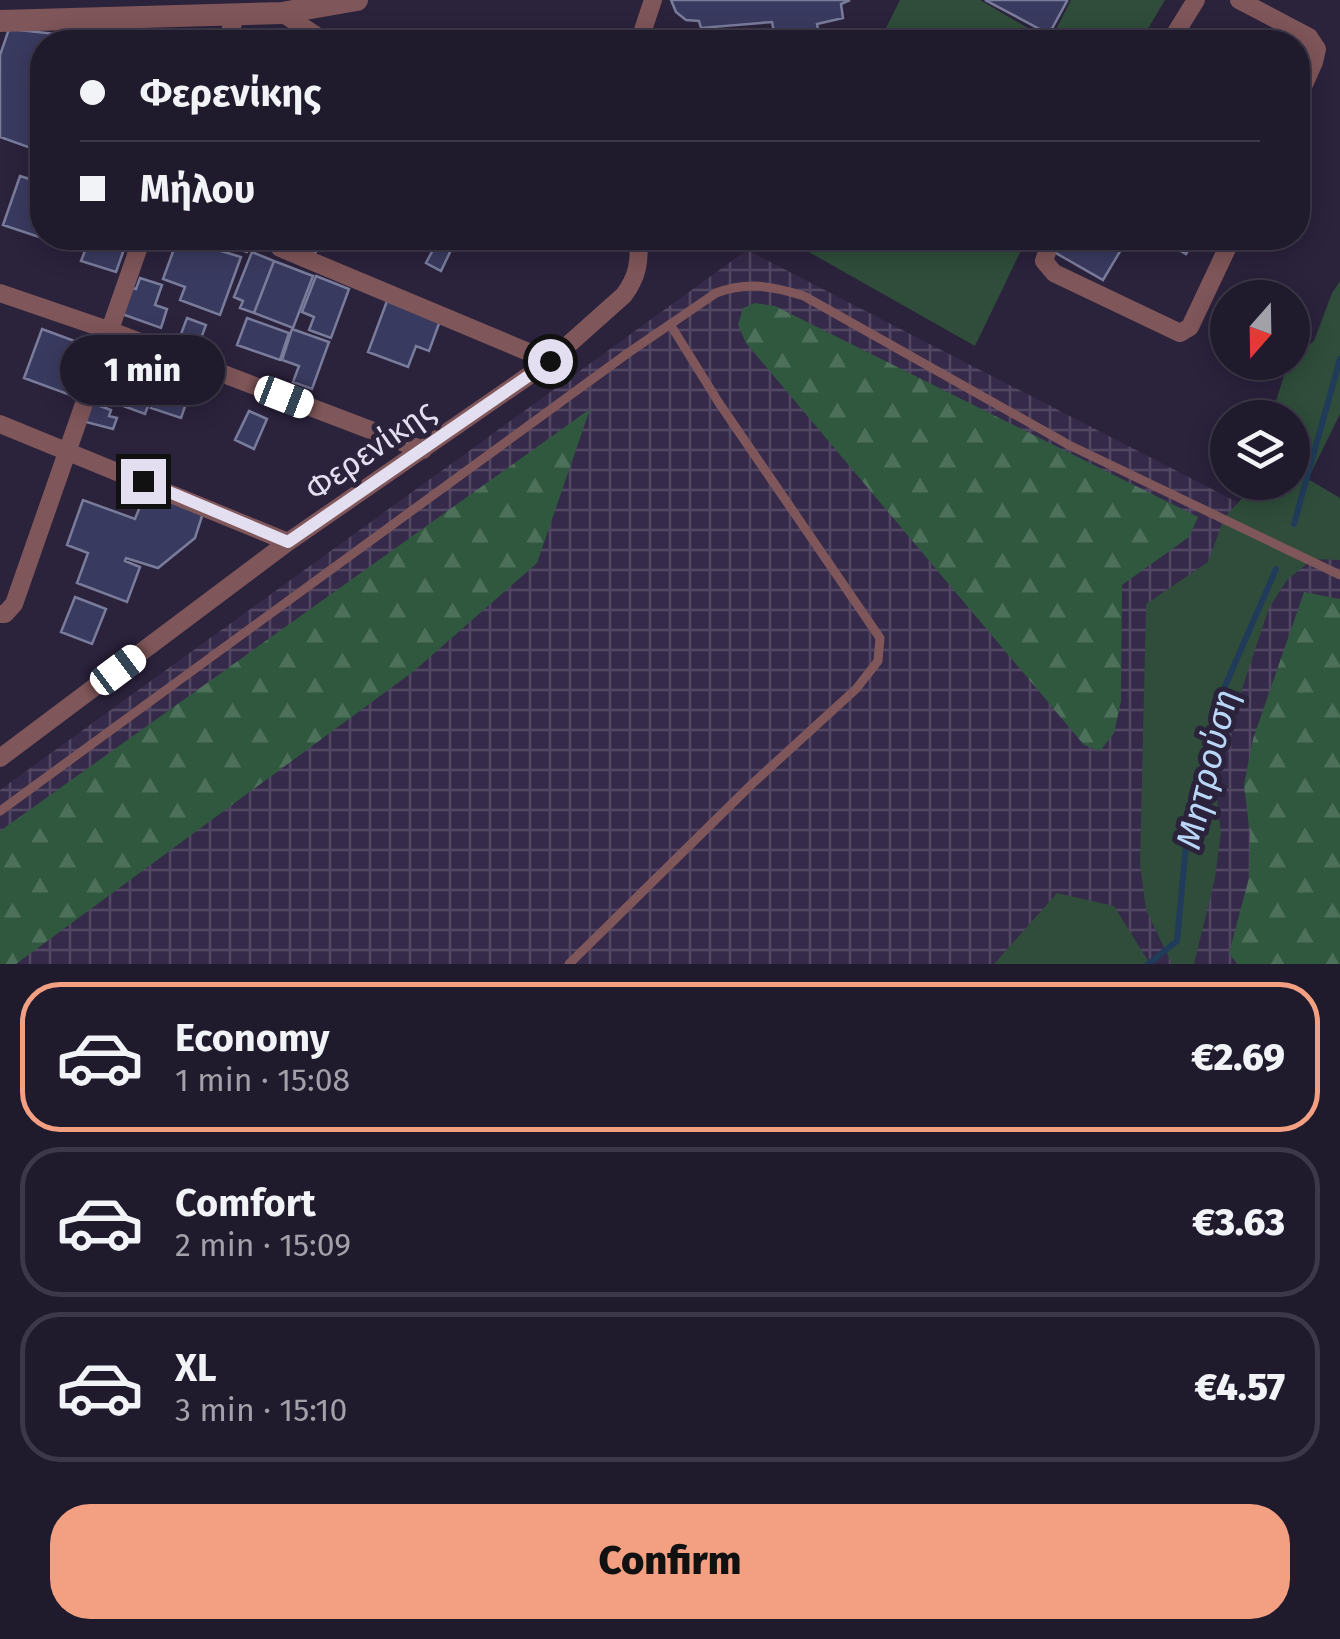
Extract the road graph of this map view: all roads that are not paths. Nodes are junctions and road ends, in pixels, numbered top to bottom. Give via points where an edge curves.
1 (357, 0) edge
2 (653, 0) edge
3 (1196, 0) edge
4 (1239, 0) edge
5 (282, 13) junction
6 (236, 16) junction
7 (0, 21) edge
8 (231, 30) edge
9 (308, 30) edge
10 (643, 30) edge
11 (1177, 30) edge
12 (1296, 30) edge
13 (1310, 38) edge
14 (1310, 71) edge
15 (138, 250) edge
16 (285, 250) edge
17 (639, 250) edge
18 (1048, 250) edge
19 (1226, 250) edge
20 (0, 293) edge
21 (670, 324) junction
22 (111, 331) junction
23 (550, 361) junction
24 (0, 424) edge
25 (70, 450) junction
26 (423, 450) junction
27 (288, 542) junction
28 (1340, 576) edge
29 (0, 614) edge
30 (0, 758) edge
31 (0, 811) edge
32 (568, 964) edge

1 - 5 street
2 - 10 street
3 - 11 street
4 - 12 street
5 - 6 street
5 - 9 street
6 - 7 street
6 - 8 street
13 - 14 street via 1317,49
15 - 22 street
16 - 23 street
17 - 23 street, Φερενίκης via 634,282 624,296
18 - 19 street via 1044,261 1054,273 1180,333 1190,327
20 - 22 street
21 - 28 lane via 733,287 769,285 804,296 1069,446
21 - 31 lane
21 - 32 lane via 882,648 856,689
22 - 25 street
22 - 26 street
23 - 26 street, Φερενίκης
24 - 25 street
25 - 27 street
25 - 29 street via 14,604
26 - 27 street, Φερενίκης
27 - 30 street, Φερενίκης

